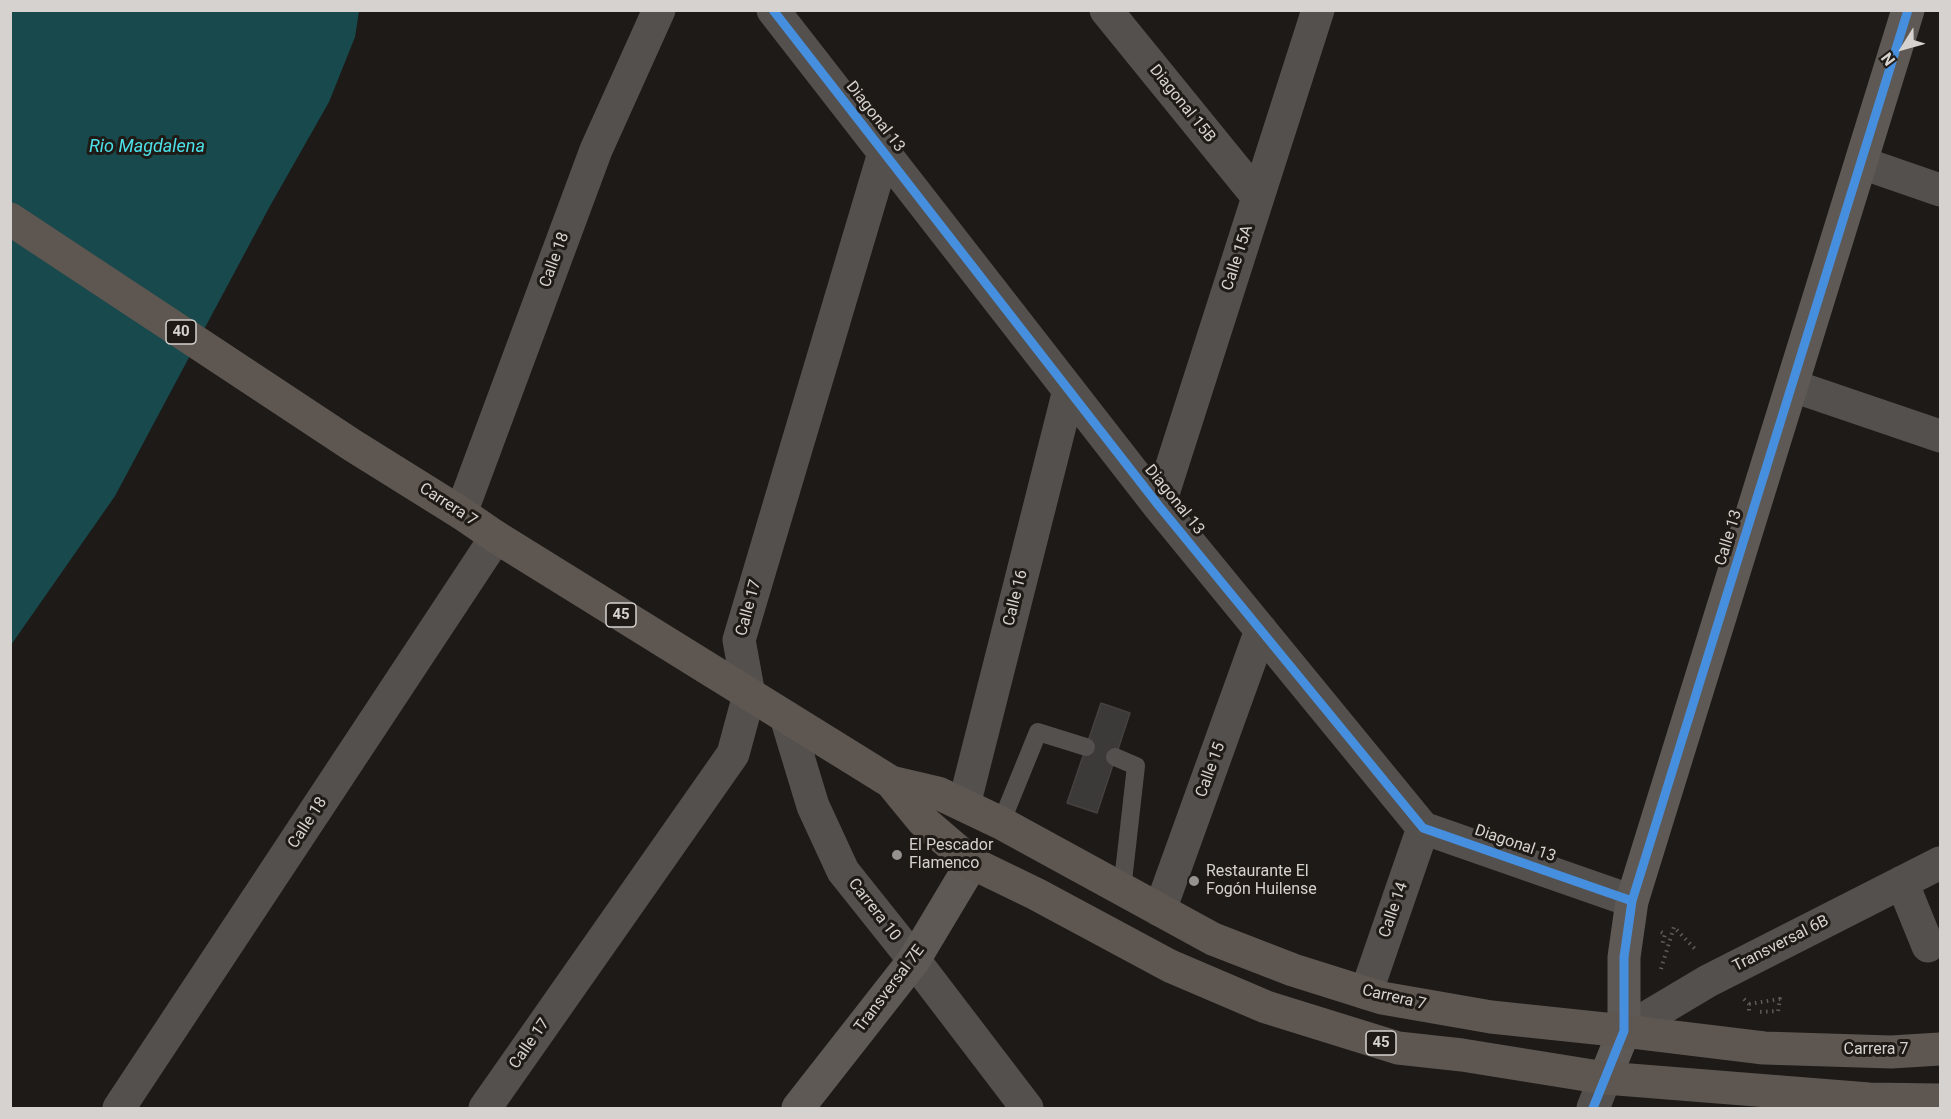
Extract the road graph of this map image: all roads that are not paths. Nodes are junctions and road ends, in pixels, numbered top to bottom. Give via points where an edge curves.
1 (659, 10) edge
2 (773, 10) edge
3 (1106, 10) edge
4 (1318, 10) edge
5 (1908, 10) edge
6 (884, 153) junction
7 (1862, 163) junction
8 (1941, 190) edge
9 (1258, 197) junction
10 (10, 219) edge
11 (1793, 386) junction
12 (1069, 390) junction
13 (1941, 436) edge
14 (352, 445) joint
15 (1159, 506) junction
16 (462, 513) junction
17 (496, 537) junction
18 (1261, 630) junction
19 (749, 695) junction
20 (786, 717) junction
21 (1086, 747) dead end
22 (1116, 757) dead end
23 (891, 782) junction
24 (964, 805) junction
25 (1001, 823) junction
26 (1423, 828) junction
27 (972, 863) junction
28 (1941, 863) edge
29 (1902, 882) junction
30 (1122, 890) junction
31 (1632, 901) junction
32 (1160, 910) junction
33 (1928, 946) dead end
34 (914, 960) junction
35 (1366, 993) junction
36 (1624, 1031) junction
37 (1941, 1049) edge
38 (1605, 1078) junction
39 (1941, 1100) edge
40 (119, 1108) edge
41 (485, 1108) edge
42 (798, 1108) edge
43 (1027, 1108) edge
44 (1593, 1108) edge

1 - 16 street, Calle 18 via 596,150
2 - 6 street, Diagonal 13
3 - 9 street, Diagonal 15B
4 - 9 street, Calle 15A
5 - 7 street, Calle 13
6 - 12 street, Diagonal 13
6 - 19 street, Calle 17 via 739,640
7 - 8 street
7 - 11 street, Calle 13
9 - 15 street, Calle 15A
10 - 14 main road, Carrera 7 / 40
11 - 13 street
11 - 31 street, Calle 13
12 - 15 street, Diagonal 13
12 - 24 street, Calle 16
14 - 16 main road, Carrera 7 / 45
15 - 18 street, Diagonal 13
16 - 17 main road, Carrera 7 / 45
17 - 19 main road, Carrera 7 / 45
17 - 40 street, Calle 18
18 - 26 street, Diagonal 13
18 - 32 street, Calle 15
19 - 20 main road, Carrera 7 / 45
19 - 41 street, Calle 17 via 734,754
20 - 23 main road, Carrera 7 / 45
20 - 34 street, Carrera 10 via 813,806 843,871
21 - 25 lane via 1038,732
22 - 30 lane via 1136,766
23 - 24 main road, Carrera 7 / 45 via 938,793
23 - 27 main road, Carrera 7 / 45 via 923,821
24 - 25 main road, Carrera 7 / 45
25 - 30 main road, Carrera 7 / 45
26 - 31 street, Diagonal 13
26 - 35 street, Calle 14
27 - 34 street, Transversal 7E
27 - 38 main road, Carrera 7 / 45 via 1170,966 1266,1007 1398,1048
28 - 29 street, Transversal 6B
29 - 33 street
29 - 36 street, Transversal 6B via 1708,981
30 - 32 main road, Carrera 7 / 45
31 - 36 street, Calle 13 via 1624,957
32 - 35 main road, Carrera 7 / 45 via 1213,939
34 - 42 street, Transversal 7E
34 - 43 street, Carrera 10
35 - 36 main road, Carrera 7 / 45 via 1491,1017
36 - 37 main road, Carrera 7 / 45 via 1764,1048 1891,1052
36 - 38 street, Calle 13
38 - 39 main road, Carrera 7 / 45 via 1817,1096
38 - 44 street

